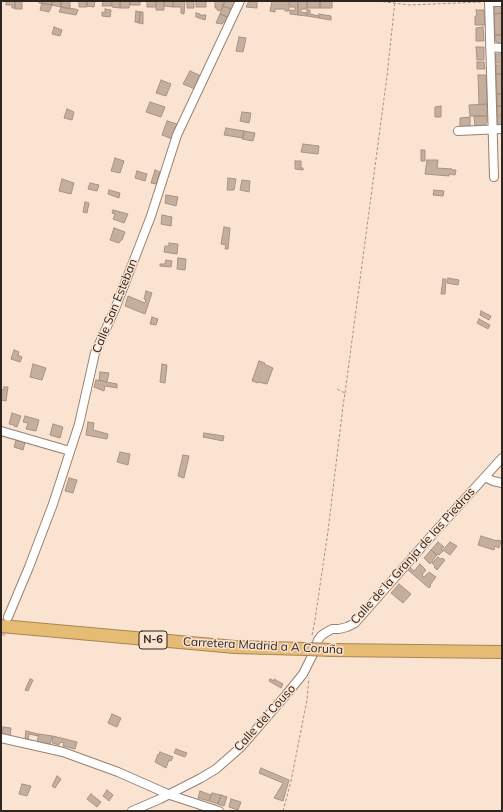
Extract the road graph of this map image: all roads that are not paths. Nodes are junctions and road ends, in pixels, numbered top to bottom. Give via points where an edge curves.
1 (240, 1) edge
2 (489, 2) edge
3 (502, 2) edge
4 (490, 47) junction
5 (502, 48) edge
6 (502, 129) edge
7 (493, 130) junction
8 (458, 131) dead end
9 (494, 177) dead end
10 (1, 431) edge
11 (70, 451) junction
12 (502, 458) edge
13 (485, 477) junction
14 (502, 483) edge
15 (4, 622) edge
16 (318, 642) joint
17 (502, 652) edge
18 (308, 654) junction
19 (1, 738) edge
20 (170, 795) junction
21 (132, 811) edge
22 (219, 811) edge

1 - 11 street, Calle San Esteban via 177,135 151,216 95,353 79,424
2 - 3 street
2 - 4 street
4 - 5 street
4 - 7 street
6 - 7 street
7 - 8 street
7 - 9 street
10 - 11 street
11 - 15 street, Calle San Esteban via 29,567
12 - 13 street, Calle de la Granja de las Piedras
13 - 14 street
13 - 16 street, Calle de la Granja de las Piedras via 355,623 347,628 325,632
15 - 18 highway, Carretera Madrid a A Coruña / N-6
16 - 18 street, Calle del Couso
17 - 18 highway, Carretera Madrid a A Coruña / N-6, bridge via 331,650
18 - 20 street, Calle del Couso via 303,674 241,747 216,769
19 - 20 street via 63,752
20 - 21 street, Calle del Couso
20 - 22 street

